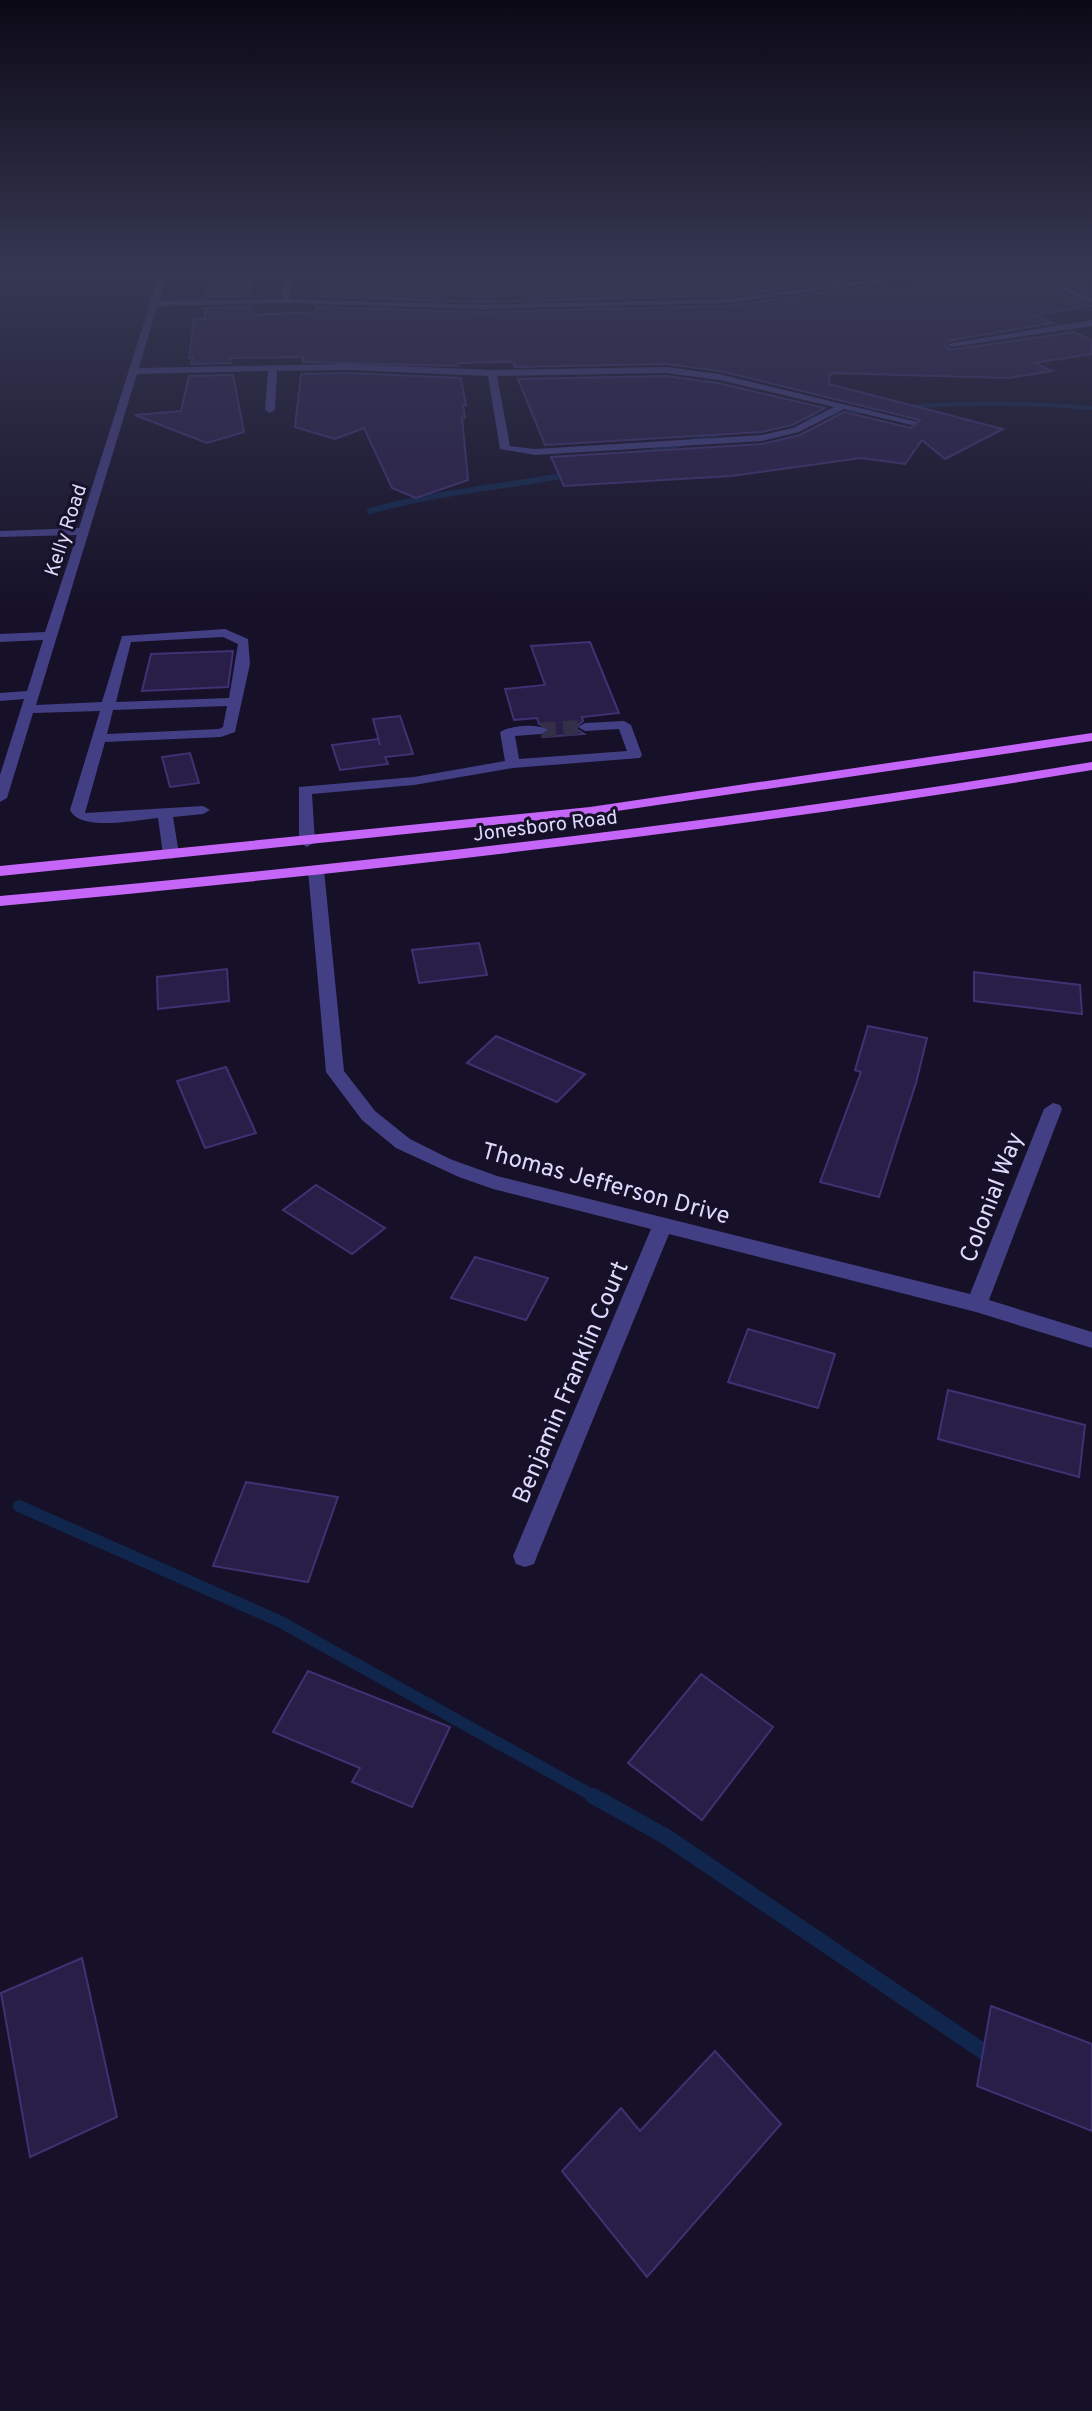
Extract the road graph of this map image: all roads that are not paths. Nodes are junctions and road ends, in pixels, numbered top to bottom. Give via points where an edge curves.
1 (131, 385) edge
2 (272, 385) edge
3 (494, 385) edge
4 (751, 385) edge
5 (843, 406) junction
6 (270, 410) dead end
7 (912, 422) dead end
8 (83, 531) junction
9 (0, 534) edge
10 (50, 636) junction
11 (0, 638) edge
12 (32, 695) junction
13 (0, 697) edge
14 (233, 702) junction
15 (107, 705) junction
16 (27, 709) junction
17 (585, 727) tunnel mouth
18 (541, 730) tunnel mouth
19 (1092, 737) edge
20 (99, 738) junction
21 (513, 764) junction
22 (1092, 766) edge
23 (0, 798) edge
24 (203, 810) dead end
25 (165, 813) junction
26 (307, 842) junction
27 (171, 854) junction
28 (316, 870) junction
29 (0, 871) edge
30 (0, 901) edge
31 (1053, 1109) dead end
32 (662, 1227) junction
33 (977, 1304) junction
34 (1092, 1340) edge
35 (525, 1556) dead end

1 - 8 street, Kelly Road
2 - 6 street
3 - 5 street via 505,449 535,452 762,438 796,430
4 - 5 street
5 - 7 street
8 - 9 street
8 - 10 street, Kelly Road
10 - 11 street
10 - 12 street, Kelly Road
12 - 13 street
12 - 16 street, Kelly Road
14 - 15 street
14 - 15 street via 244,642 225,633 126,639
14 - 20 street via 230,729 221,733
15 - 16 street
15 - 20 street
16 - 23 street, Kelly Road
17 - 21 street via 624,725 635,755
18 - 21 street via 507,732
19 - 26 main road, Jonesboro Road via 590,811
20 - 25 street via 79,815 86,819
21 - 26 street via 414,781 304,790
22 - 28 main road, Jonesboro Road via 669,830
24 - 25 street
25 - 27 street
26 - 27 main road, Jonesboro Road
27 - 29 main road, Jonesboro Road
28 - 30 main road, Jonesboro Road
28 - 32 street, Thomas Jefferson Drive via 335,1072 353,1099 392,1138 428,1159
31 - 33 street, Colonial Way
32 - 33 street, Thomas Jefferson Drive
32 - 35 street, Benjamin Franklin Court
33 - 34 street, Thomas Jefferson Drive

